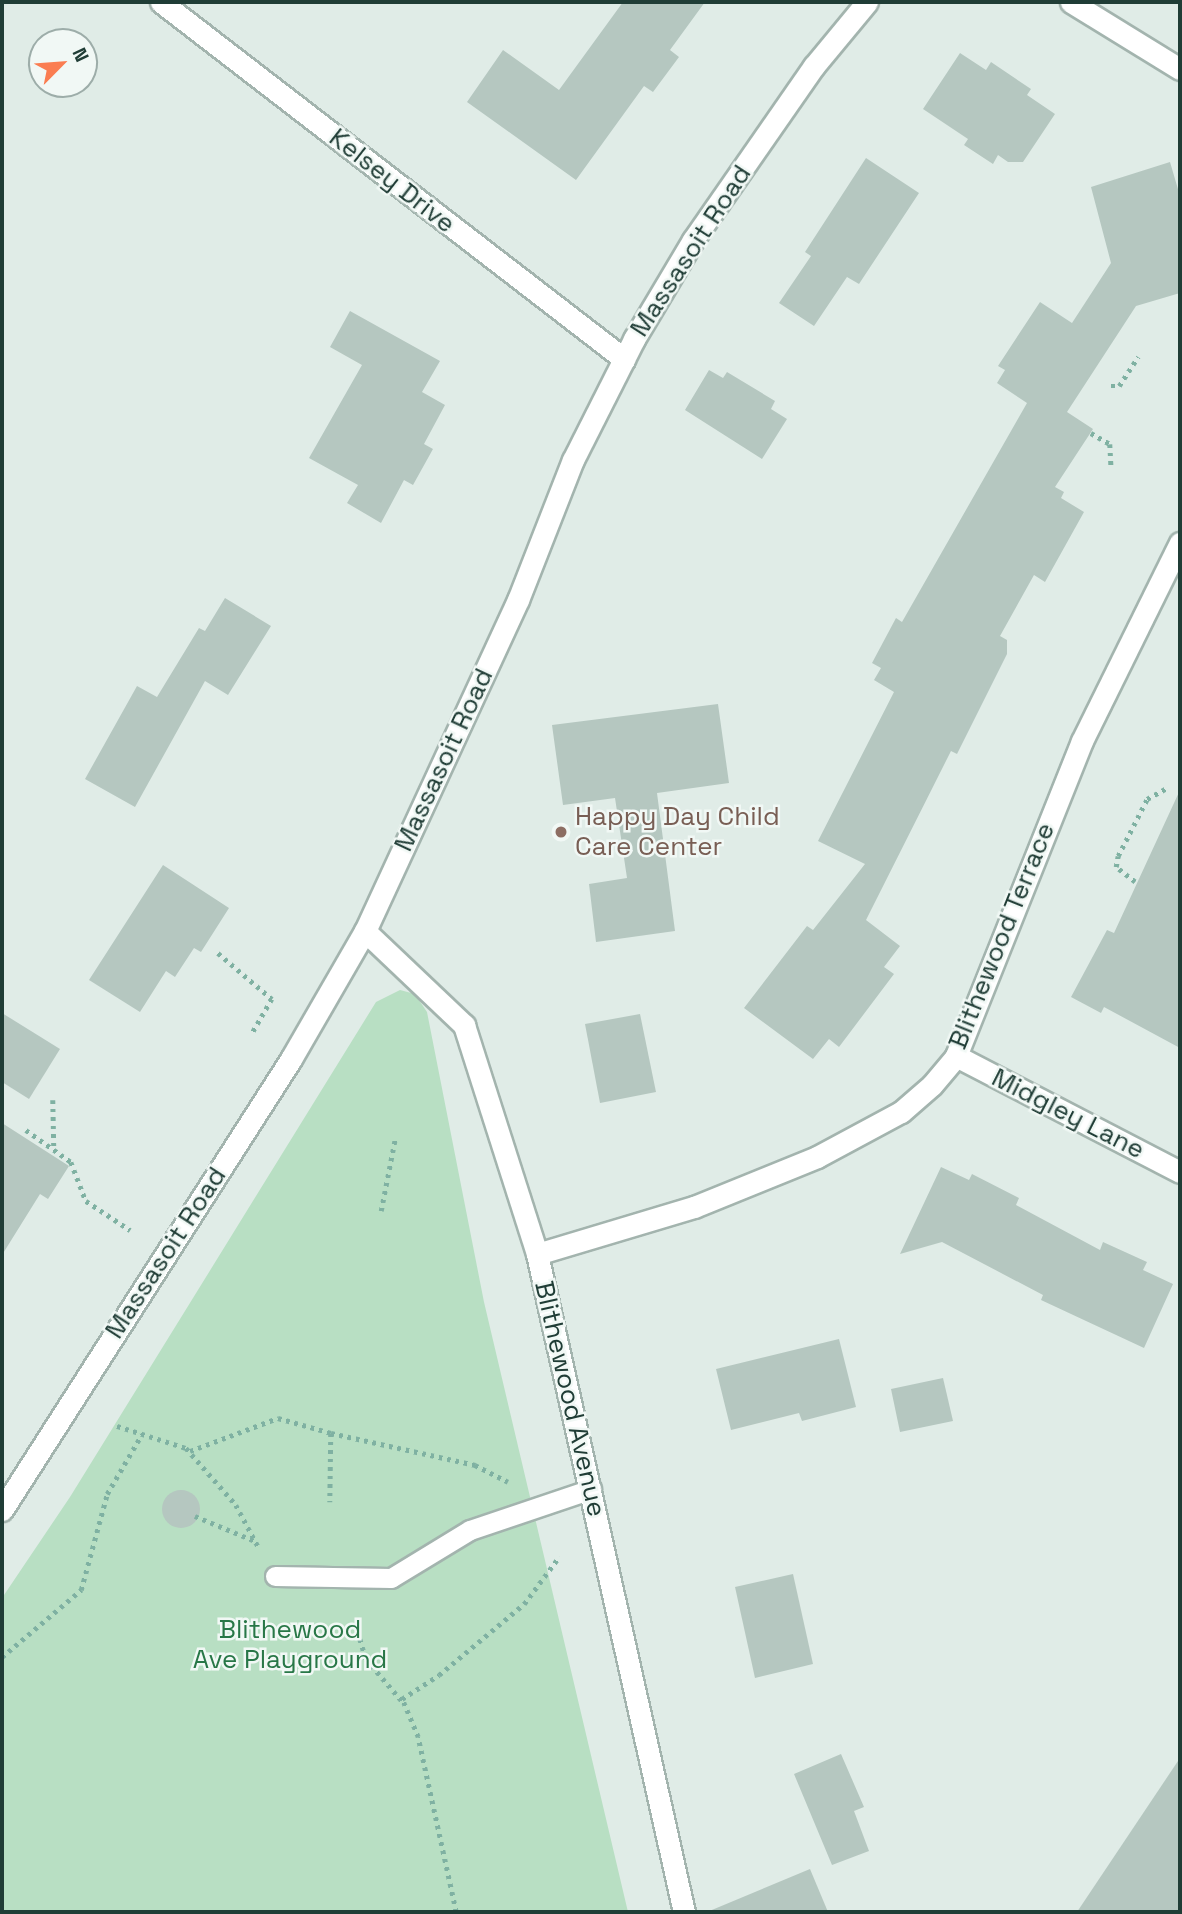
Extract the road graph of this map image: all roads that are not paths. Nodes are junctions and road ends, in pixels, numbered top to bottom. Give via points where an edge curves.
1 (160, 2) edge
2 (867, 2) edge
3 (1071, 2) edge
4 (1180, 69) edge
5 (624, 359) junction
6 (1180, 543) edge
7 (365, 931) junction
8 (956, 1056) junction
9 (1180, 1172) edge
10 (537, 1254) junction
11 (591, 1489) junction
12 (2, 1510) edge
13 (275, 1576) road end
14 (684, 1912) edge

1 - 5 street, Kelsey Drive
2 - 5 street, Massasoit Road via 814,66 693,240
3 - 4 street
5 - 7 street, Massasoit Road via 573,460 518,600
6 - 8 street, Blithewood Terrace via 1082,741
7 - 10 street, Blithewood Avenue via 464,1025
7 - 12 street, Massasoit Road via 291,1059
8 - 9 street, Midgley Lane
8 - 10 street, Blithewood Terrace via 901,1112 817,1157 694,1207
10 - 11 street, Blithewood Avenue
11 - 13 lane via 470,1530 391,1578
11 - 14 street, Blithewood Avenue

